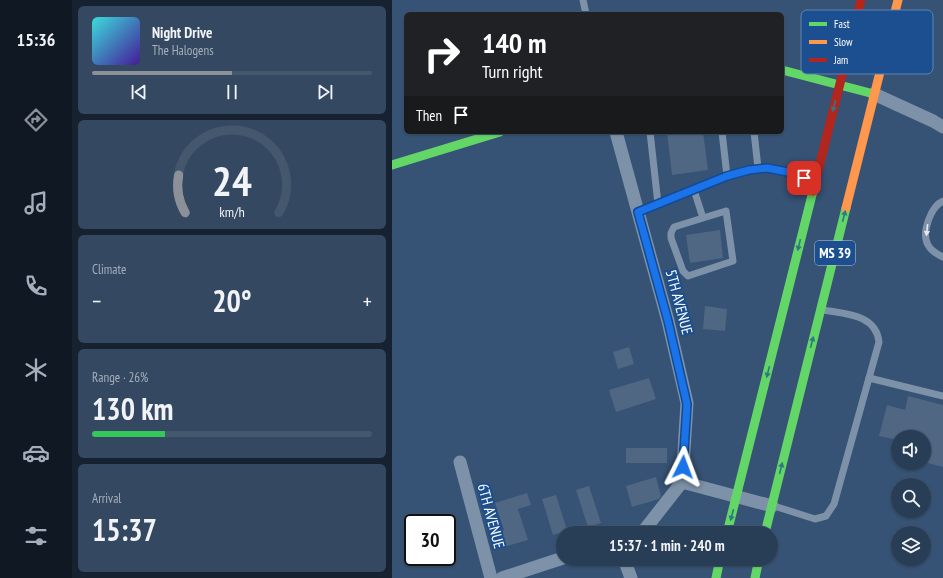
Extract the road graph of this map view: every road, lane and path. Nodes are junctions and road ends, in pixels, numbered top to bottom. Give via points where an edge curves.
1 (583, 0) edge
2 (860, 0) edge
3 (898, 0) edge
4 (858, 10) edge
5 (895, 10) edge
6 (586, 12) edge
7 (784, 71) edge
8 (842, 74) edge
9 (879, 74) edge
10 (839, 85) junction
11 (874, 94) junction
12 (943, 127) edge
13 (493, 134) edge
14 (617, 134) edge
15 (650, 134) edge
16 (722, 134) edge
17 (754, 134) edge
18 (392, 165) edge
19 (758, 168) junction
20 (727, 176) junction
21 (815, 182) junction
22 (694, 190) junction
23 (943, 200) edge
24 (658, 204) junction
25 (638, 212) junction
26 (703, 218) junction
27 (943, 257) edge
28 (821, 309) junction
29 (869, 378) junction
30 (943, 396) edge
31 (460, 462) dead end
32 (682, 482) junction
33 (736, 496) junction
34 (772, 506) junction
35 (647, 526) edge
36 (729, 526) edge
37 (767, 526) edge
38 (556, 560) edge
39 (626, 566) edge
40 (719, 566) edge
41 (758, 566) edge
42 (491, 578) edge
43 (502, 578) edge
44 (630, 578) edge
45 (716, 578) edge
46 (755, 578) edge

1 - 6 lane
2 - 4 main road, MS 39
3 - 5 main road, MS 39
7 - 10 main road
8 - 10 main road, MS 39
9 - 11 main road, MS 39
10 - 11 main road
10 -> 21 main road, MS 39
11 - 12 street
28 -> 11 main road, MS 39
13 - 18 main road
14 - 25 street, 5TH AVENUE
15 - 24 lane
16 - 20 lane
17 - 19 lane
19 - 20 lane
19 - 21 lane via 793,173
20 - 22 lane
21 -> 33 main road, MS 39
22 - 24 lane
22 - 26 lane
23 -> 27 lane via 931,214 925,230 927,245
24 - 25 lane
25 - 32 street, 5TH AVENUE via 668,321 687,404
26 - 26 lane via 674,227 671,233 683,271 688,276 733,261 726,211
28 - 29 lane via 862,318 878,333 879,342
34 -> 28 main road, MS 39
29 - 30 lane
29 - 34 lane via 834,504 826,516 815,519
31 - 42 street, 6TH AVENUE
32 - 33 street
32 - 35 street
33 - 34 street
33 -> 36 main road, MS 39
34 - 37 main road, MS 39
38 - 43 street
39 - 44 street
40 - 45 main road
41 - 46 main road

